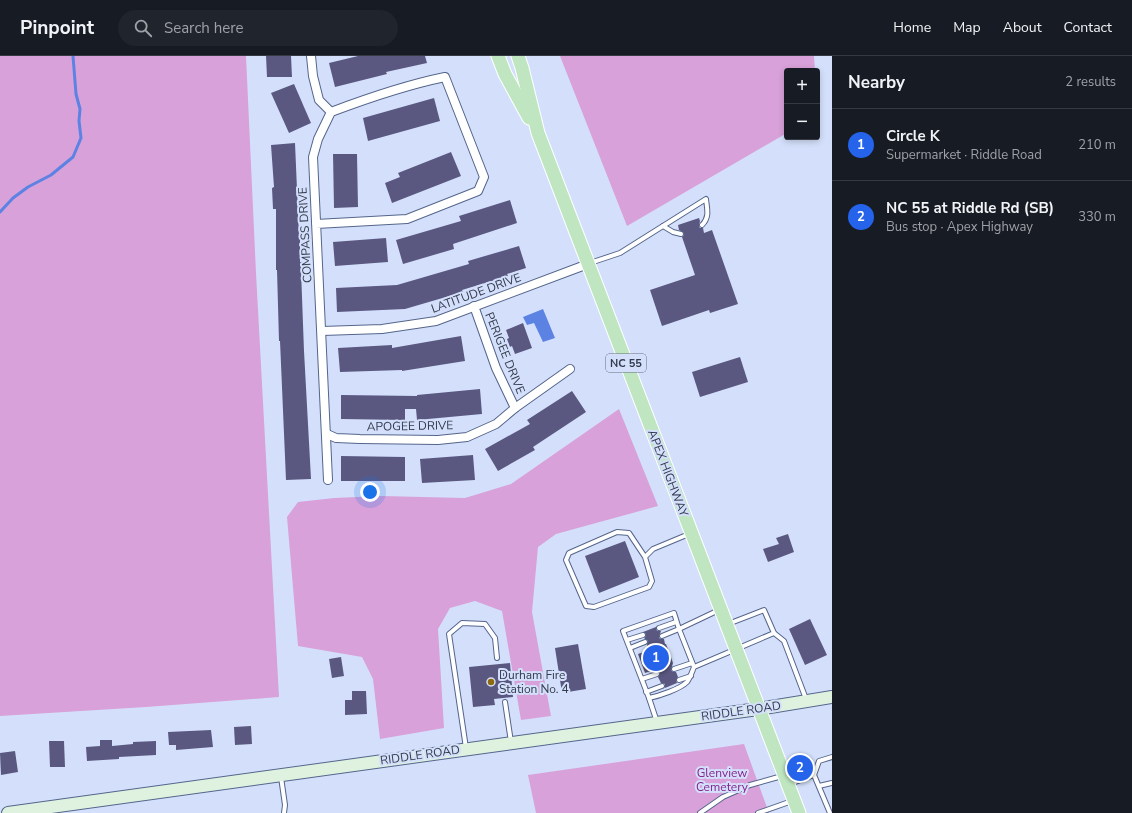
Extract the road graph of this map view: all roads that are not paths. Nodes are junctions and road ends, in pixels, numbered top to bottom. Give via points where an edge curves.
1 (310, 56) edge
2 (498, 56) edge
3 (518, 56) edge
4 (331, 112) junction
5 (538, 133) junction
6 (316, 224) junction
7 (702, 225) dead end
8 (664, 226) junction
9 (681, 234) dead end
10 (588, 264) junction
11 (474, 306) junction
12 (322, 331) junction
13 (570, 369) dead end
14 (515, 408) junction
15 (327, 434) junction
16 (328, 480) dead end
17 (691, 533) junction
18 (645, 557) junction
19 (720, 609) junction
20 (676, 622) junction
21 (726, 625) junction
22 (660, 628) dead end
23 (679, 629) junction
24 (774, 634) junction
25 (643, 635) dead end
26 (662, 636) dead end
27 (627, 640) junction
28 (646, 642) dead end
29 (630, 648) junction
30 (735, 650) junction
31 (497, 658) dead end
32 (693, 665) junction
33 (674, 669) dead end
34 (658, 674) dead end
35 (691, 676) junction
36 (642, 680) junction
37 (679, 680) dead end
38 (662, 686) dead end
39 (646, 692) junction
40 (832, 697) edge
41 (649, 698) junction
42 (505, 702) dead end
43 (807, 702) junction
44 (758, 709) junction
45 (657, 722) junction
46 (511, 742) junction
47 (466, 749) junction
48 (832, 757) edge
49 (281, 775) junction
50 (814, 775) junction
51 (786, 780) junction
52 (831, 784) edge
53 (819, 786) junction
54 (794, 800) junction
55 (8, 813) edge
56 (284, 813) edge
57 (700, 813) edge
58 (758, 813) edge
59 (799, 813) edge
60 (830, 813) edge

1 - 4 street via 319,100
2 - 5 main road, APEX HIGHWAY / NC 55 via 505,74
3 - 5 main road, APEX HIGHWAY / NC 55
4 - 6 street, COMPASS DRIVE via 318,139 313,157
4 - 6 street via 420,82 445,77 484,177 478,191 407,219
5 - 10 main road, APEX HIGHWAY / NC 55
6 - 12 street, COMPASS DRIVE
7 - 8 lane via 708,215 706,199
8 - 9 lane
8 - 10 lane via 620,253
10 - 11 street, LATITUDE DRIVE
10 - 17 main road, APEX HIGHWAY / NC 55
11 - 12 street, LATITUDE DRIVE via 436,321 382,329
11 - 14 street, PERIGEE DRIVE via 496,368
12 - 15 street, COMPASS DRIVE
13 - 14 street, APOGEE DRIVE
14 - 15 street, APOGEE DRIVE via 496,424 467,437 438,440 360,439 336,438
15 - 16 street, COMPASS DRIVE
17 - 18 lane via 653,549
17 - 19 main road, APEX HIGHWAY / NC 55
18 - 18 lane via 652,581 649,587 594,607 586,606 566,560 569,552 617,532 629,533
19 - 21 main road, APEX HIGHWAY / NC 55
19 - 23 lane
20 - 22 lane
20 - 23 lane
20 - 27 lane via 674,613 623,631
21 - 24 lane via 764,610
21 - 30 main road, APEX HIGHWAY / NC 55
23 - 26 lane
23 - 32 lane
24 - 30 lane
24 - 43 lane via 784,642
25 - 27 lane
27 - 29 lane
28 - 29 lane
29 - 36 lane
30 - 32 lane
30 - 44 main road, APEX HIGHWAY / NC 55
31 - 47 lane via 495,638 485,624 462,623 449,634
32 - 33 lane
32 - 35 lane
34 - 36 lane
35 - 37 lane
35 - 41 lane via 684,685
36 - 39 lane
38 - 39 lane
39 - 41 lane
40 - 43 main road, RIDDLE ROAD
41 - 45 lane
42 - 46 lane
43 - 44 main road, RIDDLE ROAD
44 - 45 main road, RIDDLE ROAD
44 - 51 main road, APEX HIGHWAY / NC 55
45 - 46 main road, RIDDLE ROAD
46 - 47 main road, RIDDLE ROAD
47 - 49 main road, RIDDLE ROAD
48 - 50 lane via 819,761
49 - 55 main road, RIDDLE ROAD
49 - 56 lane
50 - 51 lane
50 - 53 lane
51 - 54 main road, APEX HIGHWAY / NC 55
51 - 57 lane via 750,785 723,797
52 - 53 lane
53 - 60 lane
54 - 58 lane
54 - 59 main road, APEX HIGHWAY / NC 55

